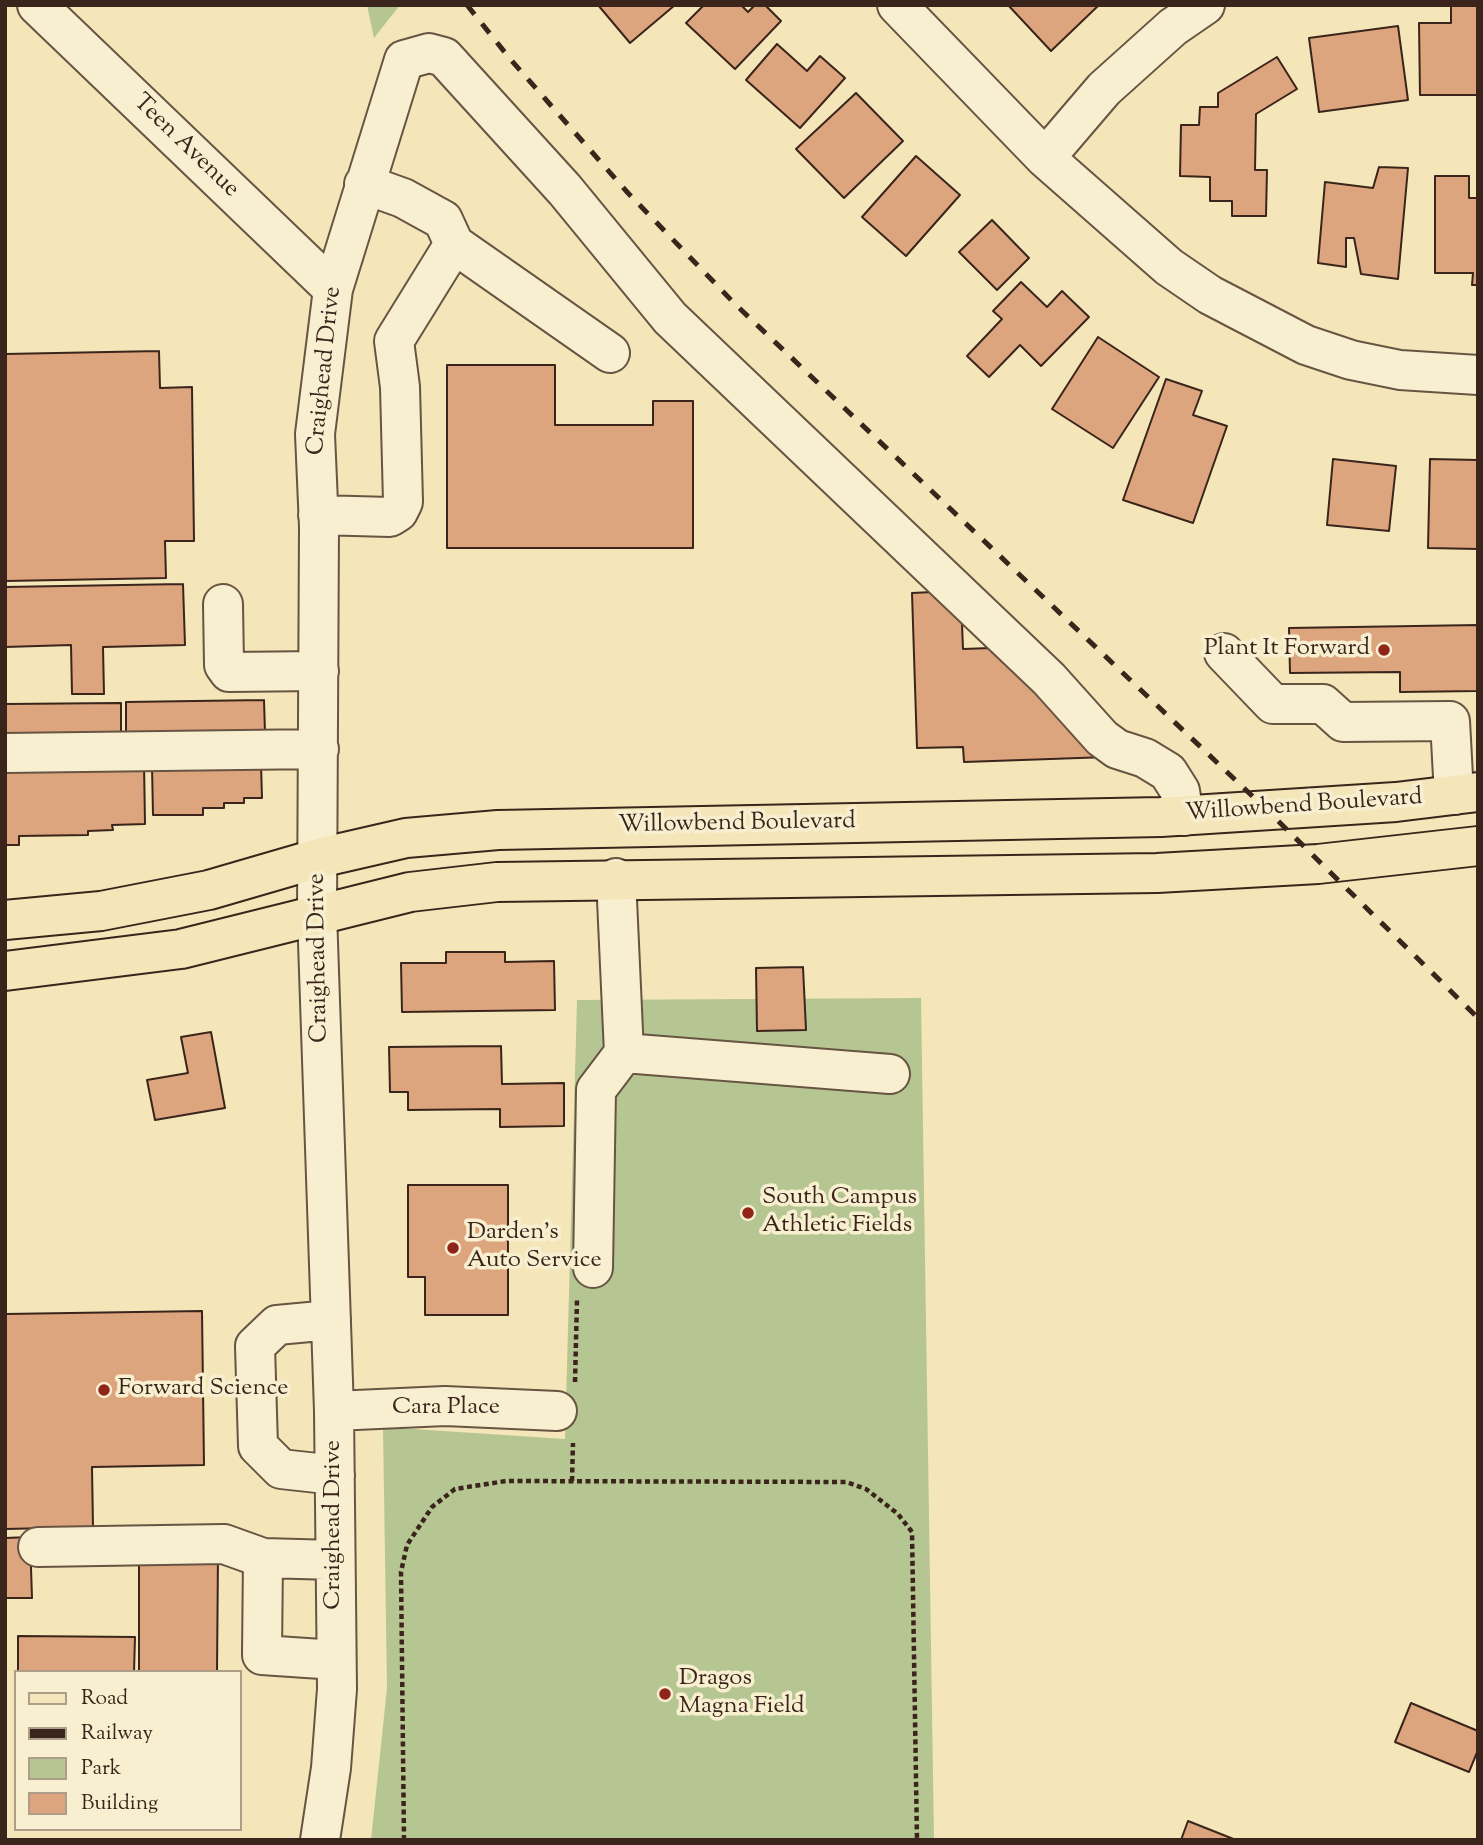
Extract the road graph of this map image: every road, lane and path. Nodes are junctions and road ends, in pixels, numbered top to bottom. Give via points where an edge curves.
1 (37, 5) edge
2 (897, 5) edge
3 (1205, 5) edge
4 (1045, 158) junction
5 (364, 184) junction
6 (454, 244) junction
7 (333, 289) junction
8 (610, 353) dead end
9 (1478, 375) edge
10 (318, 515) junction
11 (223, 604) dead end
12 (1224, 653) dead end
13 (318, 671) junction
14 (319, 750) junction
15 (5, 752) edge
16 (1466, 793) edge
17 (1396, 802) junction
18 (1184, 816) junction
19 (835, 823) junction
20 (563, 828) junction
21 (1478, 846) edge
22 (1397, 857) junction
23 (319, 858) junction
24 (835, 876) junction
25 (616, 878) junction
26 (565, 880) junction
27 (317, 913) junction
28 (5, 920) edge
29 (5, 971) edge
30 (624, 1053) junction
31 (890, 1074) dead end
32 (593, 1268) dead end
33 (331, 1320) junction
34 (334, 1411) junction
35 (557, 1411) dead end
36 (335, 1475) junction
37 (38, 1547) dead end
38 (263, 1558) junction
39 (335, 1560) junction
40 (336, 1660) junction
41 (320, 1840) edge
42 (404, 1840) edge
43 (918, 1840) edge

1 - 7 street, Teen Avenue
2 - 4 street
3 - 4 street via 1173,27 1104,89
4 - 9 street via 1169,267 1258,322 1351,360 1400,370
5 - 6 street via 443,220
5 - 7 street, Craighead Drive
5 - 18 street, Craighead Drive via 404,61 429,53 444,57 565,190 670,318 1039,670 1102,738 1117,750 1145,758 1168,772 1180,791
6 - 8 street
6 - 10 street via 394,341 403,502 398,512 390,517
7 - 10 street, Craighead Drive via 315,434
10 - 13 street, Craighead Drive
11 - 13 street via 224,665 229,672
12 - 16 street via 1273,704 1323,704 1343,722 1450,721
13 - 14 street, Craighead Drive
14 - 15 street
14 - 23 street, Craighead Drive
16 - 17 main road, Willowbend Boulevard
17 - 18 main road, Willowbend Boulevard
17 - 22 main road
18 - 19 main road, Willowbend Boulevard
19 - 20 main road, Willowbend Boulevard
19 - 24 main road
20 - 23 main road, Willowbend Boulevard via 406,838
20 - 26 main road
21 - 22 main road, Willowbend Boulevard
22 - 24 main road, Willowbend Boulevard via 1157,873
23 - 27 street, Craighead Drive
23 - 28 main road, Willowbend Boulevard via 209,890 101,911
24 - 25 main road, Willowbend Boulevard
25 - 26 main road, Willowbend Boulevard
25 - 30 street
26 - 27 main road, Willowbend Boulevard via 497,881 410,892
27 - 29 main road, Willowbend Boulevard via 181,949
27 - 33 street, Craighead Drive
30 - 31 street
30 - 32 street via 596,1090
33 - 34 street, Craighead Drive
33 - 36 street via 277,1325 255,1346 258,1446 281,1469
34 - 35 street, Cara Place via 445,1406
34 - 36 street, Craighead Drive
36 - 39 street, Craighead Drive
37 - 38 street via 224,1544
38 - 39 street
38 - 40 street via 262,1655
39 - 40 street, Craighead Drive
40 - 41 street, Craighead Drive via 331,1768
42 - 43 path via 401,1572 407,1545 432,1507 455,1489 506,1480 572,1480 846,1482 866,1489 898,1514 912,1532

